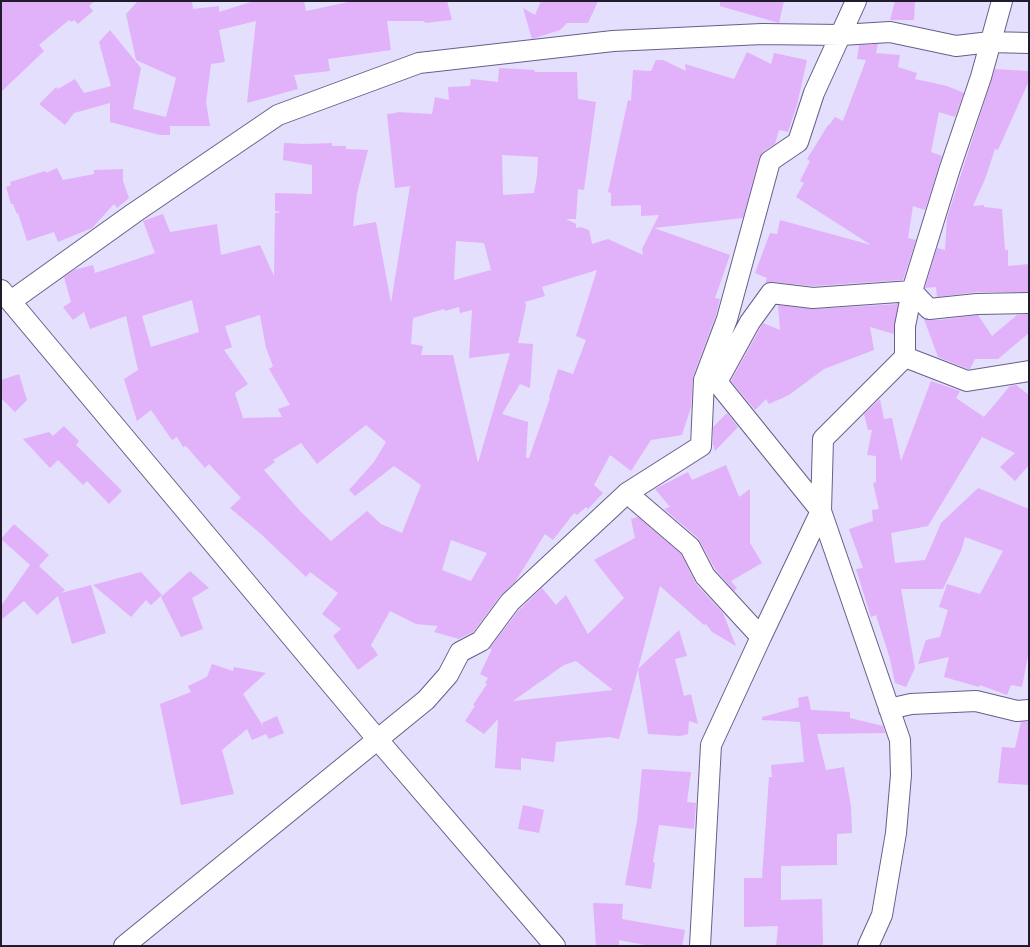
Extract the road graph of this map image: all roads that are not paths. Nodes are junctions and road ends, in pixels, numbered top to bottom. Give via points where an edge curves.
1 (856, 1) edge
2 (1002, 1) edge
3 (841, 35) junction
4 (990, 42) junction
5 (1029, 43) edge
6 (912, 291) junction
7 (6, 295) edge
8 (1029, 303) edge
9 (905, 357) junction
10 (1029, 371) edge
11 (711, 381) junction
12 (627, 493) junction
13 (821, 511) junction
14 (761, 637) junction
15 (889, 709) junction
16 (1029, 710) edge
17 (378, 740) junction
18 (124, 946) edge
19 (555, 946) edge
20 (700, 946) edge
21 (868, 946) edge

1 - 3 street
2 - 4 street
3 - 4 street via 890,32 956,46
3 - 7 street via 762,34 613,41 419,63 278,115 134,213
3 - 11 street via 814,93 798,142 770,161
4 - 5 street
4 - 6 street
6 - 8 street via 929,309 977,304
6 - 9 street via 905,326
6 - 11 street via 813,298 770,293
7 - 17 street
9 - 10 street via 967,381
9 - 13 street via 823,439
11 - 12 street via 701,446
11 - 13 street
12 - 14 street via 690,546 705,576
12 - 17 street via 510,602 481,641 460,652 448,675 426,700
13 - 14 street
13 - 15 street
14 - 20 street via 711,745
15 - 16 street via 911,704 976,701 1017,711
15 - 21 street via 900,740 901,775 896,833 882,915
17 - 18 street
17 - 19 street

